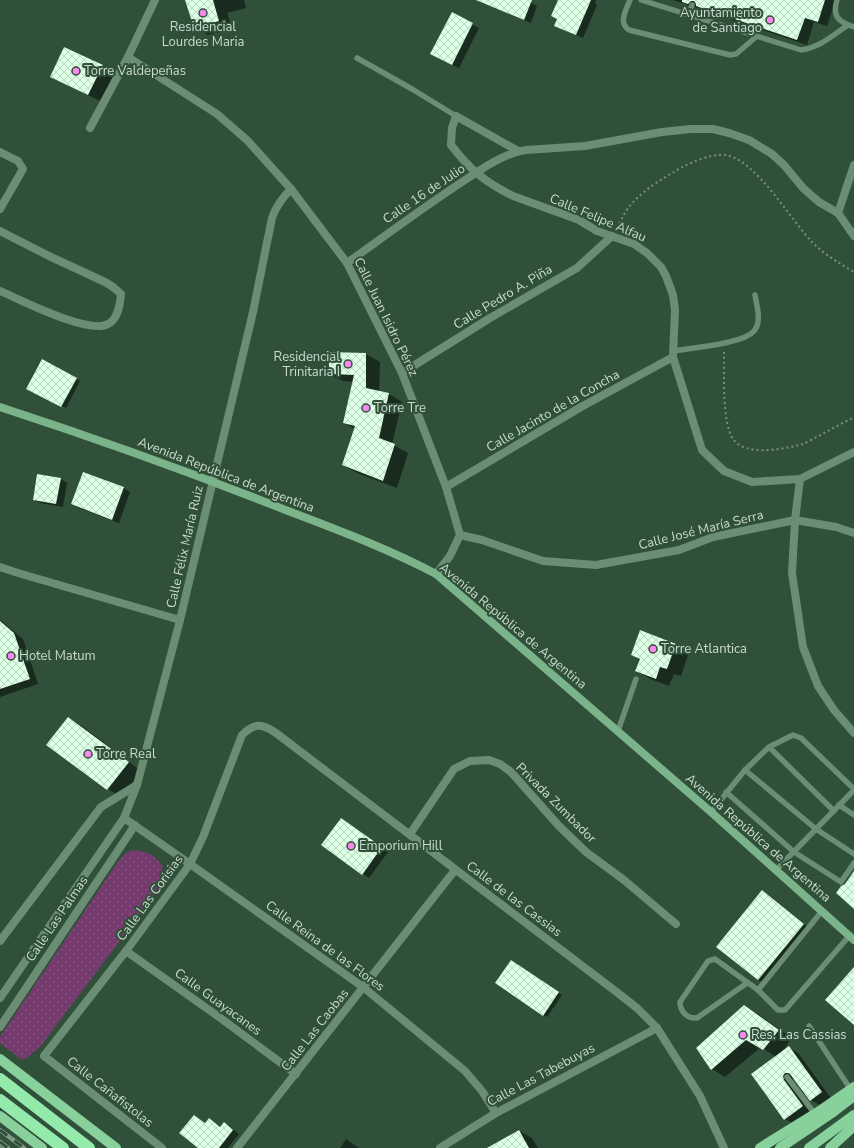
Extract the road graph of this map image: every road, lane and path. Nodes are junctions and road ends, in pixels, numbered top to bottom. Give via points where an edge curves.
1 (155, 0) edge
2 (630, 0) edge
3 (641, 0) edge
4 (836, 0) edge
5 (692, 5) dead end
6 (689, 15) junction
7 (848, 25) junction
8 (854, 27) edge
9 (756, 37) junction
10 (128, 57) junction
11 (357, 58) dead end
12 (456, 116) junction
13 (90, 128) dead end
14 (518, 151) junction
15 (0, 152) edge
16 (854, 165) edge
17 (476, 173) junction
18 (291, 189) junction
19 (0, 209) edge
20 (838, 213) junction
21 (0, 231) edge
22 (612, 236) junction
23 (854, 236) edge
24 (347, 263) junction
25 (854, 272) edge
26 (0, 291) edge
27 (755, 295) dead end
28 (725, 343) junction
29 (673, 354) junction
30 (402, 373) junction
31 (0, 407) edge
32 (854, 417) edge
33 (854, 452) edge
34 (800, 479) junction
35 (213, 481) junction
36 (446, 487) junction
37 (795, 520) junction
38 (854, 533) edge
39 (460, 535) junction
40 (0, 567) edge
41 (436, 574) junction
42 (180, 620) junction
43 (636, 679) dead end
44 (618, 731) junction
45 (854, 733) edge
46 (242, 735) joint
47 (769, 747) junction
48 (745, 770) junction
49 (137, 785) junction
50 (854, 790) edge
51 (726, 792) junction
52 (839, 805) junction
53 (834, 811) junction
54 (711, 812) junction
55 (854, 815) edge
56 (124, 818) junction
57 (135, 825) junction
58 (816, 829) junction
59 (410, 834) junction
60 (794, 852) junction
61 (854, 854) edge
62 (854, 863) edge
63 (190, 864) junction
64 (455, 870) junction
65 (776, 870) junction
66 (822, 911) junction
67 (676, 924) dead end
68 (852, 938) edge
69 (0, 941) edge
70 (126, 951) junction
71 (747, 983) junction
72 (363, 987) junction
73 (758, 990) junction
74 (0, 998) edge
75 (809, 1026) dead end
76 (0, 1027) edge
77 (657, 1028) junction
78 (44, 1056) joint
79 (1, 1060) edge
80 (296, 1074) junction
81 (788, 1077) dead end
82 (0, 1079) edge
83 (853, 1091) edge
84 (0, 1100) edge
85 (496, 1112) junction
86 (815, 1114) junction
87 (854, 1115) edge
88 (0, 1116) edge
89 (854, 1126) edge
90 (0, 1144) edge
91 (5, 1148) edge
92 (42, 1148) edge
93 (63, 1148) edge
94 (89, 1148) edge
95 (116, 1148) edge
96 (162, 1148) edge
97 (237, 1148) edge
98 (440, 1148) edge
99 (724, 1148) edge
100 (760, 1148) edge
101 (780, 1148) edge
102 (809, 1148) edge
103 (830, 1148) edge

1 - 10 street
2 - 9 lane via 623,23 629,30 730,55 736,54
3 - 6 lane
4 - 7 lane via 834,13
5 - 6 lane
6 - 9 lane
7 - 8 lane
7 - 9 lane via 823,43 805,50 796,50
10 - 13 street
10 - 18 street, Calle Juan Isidro Pérez via 217,114 248,141
11 - 12 lane
12 - 14 street
12 - 17 street, Calle Felipe Alfau via 451,145
14 - 17 street, Calle 16 de Julio
14 - 20 street via 585,146 662,132 713,129 740,136 760,146 784,165 811,196
15 - 19 street via 18,161 23,169
16 - 20 street
17 - 22 street, Calle Felipe Alfau via 513,196 579,220 597,231
17 - 24 street, Calle 16 de Julio
18 - 24 street, Calle Juan Isidro Pérez
18 - 35 street, Calle Félix María Ruiz via 280,200 274,213
20 - 23 street
21 - 26 street via 105,282 121,294 116,316 107,324 96,327 72,322
22 - 25 path via 628,207 655,183 682,167 707,157 724,155 733,157 759,175 813,242 831,259
22 - 29 street, Calle Felipe Alfau via 627,240 641,248 653,258 666,276 675,310
22 - 30 street, Calle Pedro A. Piña via 577,268
24 - 30 street, Calle Juan Isidro Pérez
27 - 28 lane via 759,317 755,331 746,337
28 - 29 lane
28 - 32 path via 727,425 733,440 743,447 758,451 804,444
29 - 34 street, Calle Felipe Alfau via 702,450 707,455 724,471 752,482
29 - 36 street, Calle Jacinto de la Concha
30 - 36 street, Calle Juan Isidro Pérez
31 - 35 main road, Avenida República de Argentina via 67,428
33 - 34 street, Calle Felipe Alfau
34 - 37 street
35 - 41 main road, Avenida República de Argentina via 382,547
35 - 42 street, Calle Félix María Ruiz
36 - 39 street, Calle Juan Isidro Pérez
37 - 38 street, Calle José María Serra
37 - 39 street, Calle José María Serra via 713,538 679,550 596,565 543,561
37 - 45 street via 792,573 804,647 818,686
39 - 41 street via 450,556
40 - 42 street
41 - 44 main road, Avenida República de Argentina
42 - 49 street, Calle Félix María Ruiz
43 - 44 lane
44 - 54 main road, Avenida República de Argentina
46 - 59 street, Calle de las Cassias via 256,725 269,728
46 - 63 street, Calle Las Corisias
47 - 48 lane
47 - 50 lane via 793,735 801,738
47 - 53 lane
48 - 51 lane
48 - 58 lane
49 - 56 street, Calle Félix María Ruiz
49 - 69 street via 102,807
50 - 52 lane
51 - 54 lane
51 - 60 lane
52 - 53 lane
52 - 55 lane
53 - 58 lane
54 - 65 main road, Avenida República de Argentina
56 - 57 street, Calle Reina de las Flores
56 - 74 street, Calle Las Palmas
57 - 63 street, Calle Reina de las Flores
57 - 76 street, Calle Las Palmas
58 - 60 lane
58 - 61 lane
59 - 64 street, Calle de las Cassias
59 - 67 street, Privada Zumbador via 454,769 470,761 489,760 511,772 564,832
60 - 62 lane via 840,882
60 - 65 lane
63 - 70 street, Calle Las Corisias
63 - 72 street, Calle Reina de las Flores
64 - 72 street, Calle Las Caobas
64 - 77 street, Calle de las Cassias via 614,990
65 - 66 main road, Avenida República de Argentina
66 - 68 main road, Avenida República de Argentina
66 - 73 lane
68 - 73 lane via 785,1010 778,1010
70 - 78 street, Calle Las Corisias
70 - 80 street, Calle Guayacanes
71 - 71 lane via 715,959 708,961 680,1002 680,1008 686,1015 697,1018
71 - 73 lane
72 - 80 street, Calle Las Caobas
72 - 85 street, Calle Reina de las Flores via 465,1071
75 - 83 lane
77 - 85 street, Calle Las Tabebuyas
77 - 99 street, Calle de las Cassias via 700,1096
78 - 96 street, Calle Cañafistolas
79 - 95 main road
80 - 97 street, Calle Las Caobas
81 - 86 lane
82 - 94 highway
83 - 86 main road
83 - 101 main road via 833,1112
84 - 93 highway
85 - 98 street, Calle Las Tabebuyas
86 - 100 main road
87 - 102 main road
88 - 92 main road
89 - 103 main road
90 - 91 street

